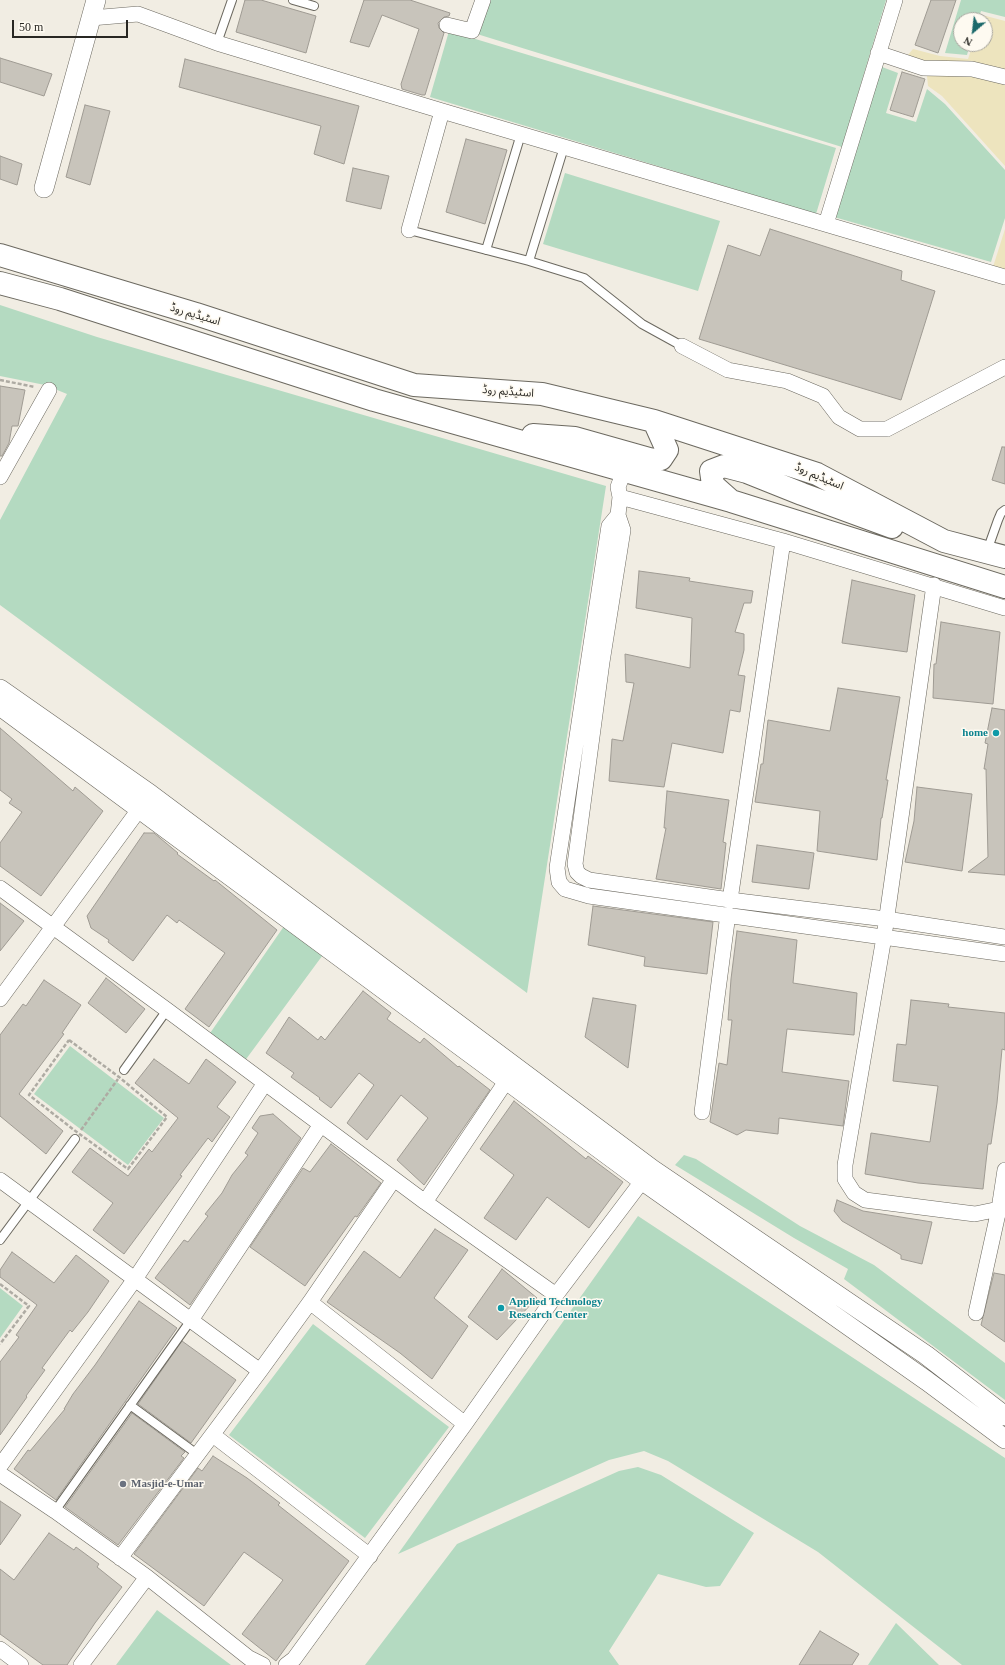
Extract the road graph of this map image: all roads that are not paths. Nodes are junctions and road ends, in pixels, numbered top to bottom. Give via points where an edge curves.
1 (96, 0) edge
2 (232, 0) edge
3 (293, 0) edge
4 (483, 0) edge
5 (895, 0) edge
6 (314, 6) dead end
7 (91, 18) junction
8 (447, 25) dead end
9 (217, 43) junction
10 (878, 53) junction
11 (1005, 77) edge
12 (442, 112) junction
13 (521, 134) junction
14 (564, 147) junction
15 (44, 188) dead end
16 (826, 224) junction
17 (409, 230) joint
18 (486, 250) junction
19 (0, 255) edge
20 (529, 261) junction
21 (1005, 277) edge
22 (0, 282) edge
23 (682, 346) joint
24 (1005, 367) edge
25 (49, 390) road end
26 (654, 421) junction
27 (495, 433) junction
28 (2, 470) edge
29 (624, 471) junction
30 (620, 498) junction
31 (731, 501) junction
32 (1005, 510) edge
33 (618, 515) junction
34 (783, 541) junction
35 (944, 541) junction
36 (996, 555) edge
37 (934, 585) junction
38 (1005, 587) edge
39 (1005, 608) edge
40 (0, 689) edge
41 (0, 706) edge
42 (144, 801) junction
43 (0, 888) edge
44 (729, 907) junction
45 (886, 919) junction
46 (53, 927) junction
47 (884, 937) junction
48 (1005, 937) edge
49 (1005, 954) edge
50 (0, 999) edge
51 (167, 1010) junction
52 (122, 1074) road end
53 (507, 1080) junction
54 (265, 1083) junction
55 (702, 1112) dead end
56 (320, 1126) junction
57 (76, 1136) road end
58 (1005, 1170) edge
59 (648, 1175) junction
60 (394, 1179) junction
61 (0, 1180) edge
62 (29, 1201) junction
63 (425, 1202) junction
64 (1002, 1210) edge
65 (975, 1214) junction
66 (1000, 1225) edge
67 (0, 1240) edge
68 (135, 1279) junction
69 (556, 1295) junction
70 (310, 1302) junction
71 (976, 1313) dead end
72 (191, 1320) junction
73 (260, 1371) junction
74 (130, 1405) junction
75 (1005, 1416) edge
76 (465, 1424) junction
77 (213, 1435) junction
78 (1005, 1439) edge
79 (197, 1454) junction
80 (0, 1466) edge
81 (0, 1474) edge
82 (55, 1510) junction
83 (370, 1556) junction
84 (120, 1558) junction
85 (147, 1577) junction
86 (0, 1649) edge
87 (21, 1665) edge
88 (81, 1665) edge
89 (263, 1665) edge
90 (286, 1665) edge

1 - 7 street
2 - 9 lane
3 - 6 lane
4 - 8 street via 472,31
5 - 10 street
7 - 9 street via 138,14
7 - 15 street
9 - 12 street
10 - 11 street via 923,68 972,69
10 - 16 street
12 - 13 street
12 - 17 street
13 - 14 street
13 - 18 lane
14 - 16 street
14 - 20 lane
16 - 21 street
17 - 18 lane
18 - 20 lane
19 - 26 main road, اسٹیڈیم روڈ via 414,384 542,394
20 - 23 lane via 584,278 642,324
22 - 27 main road via 374,400
23 - 24 street via 728,370 787,381 822,396 839,417 860,429 887,429
25 - 28 street
26 - 27 main road via 667,450 660,459 653,460 575,438
26 - 35 main road, اسٹیڈیم روڈ via 817,474
27 - 29 main road
29 - 30 street via 618,487
29 - 31 main road
30 - 33 street
30 - 34 street
31 - 35 main road via 713,485 711,471 724,466 747,472 892,527
31 - 38 main road
32 - 36 lane via 998,520
33 - 44 street via 623,530 602,662 575,864 577,872 589,880
33 - 44 street via 609,526 557,868 559,882 565,889 590,896
34 - 37 street
34 - 44 street
35 - 36 main road, اسٹیڈیم روڈ
37 - 39 street
37 - 45 street
40 - 42 street
41 - 42 street
42 - 46 street
42 - 53 street
42 - 59 street
43 - 46 street
44 - 45 street
44 - 47 street
44 - 55 street
45 - 47 street
45 - 48 street
46 - 50 street
46 - 51 street
47 - 49 street
47 - 65 street via 845,1165 845,1179 854,1193 865,1200
51 - 52 lane
51 - 54 street
53 - 59 street
53 - 63 street
54 - 56 street
54 - 68 street
56 - 60 street
56 - 72 street
57 - 62 lane
58 - 64 street
59 - 69 street
59 - 75 street via 926,1356
59 - 78 street
60 - 63 street
60 - 70 street
61 - 62 street
62 - 67 lane
62 - 68 street
63 - 69 street
64 - 65 street
64 - 66 street
65 - 66 street
66 - 71 street
68 - 72 street
68 - 80 street
69 - 76 street
70 - 73 street
70 - 76 street
72 - 73 street
72 - 74 lane
73 - 77 street
74 - 79 lane
74 - 82 lane
76 - 83 street
77 - 79 street
77 - 83 street
79 - 84 street
81 - 82 street
82 - 84 street
83 - 90 street via 294,1659
84 - 85 street
85 - 88 street
85 - 89 street via 249,1658
86 - 87 street

